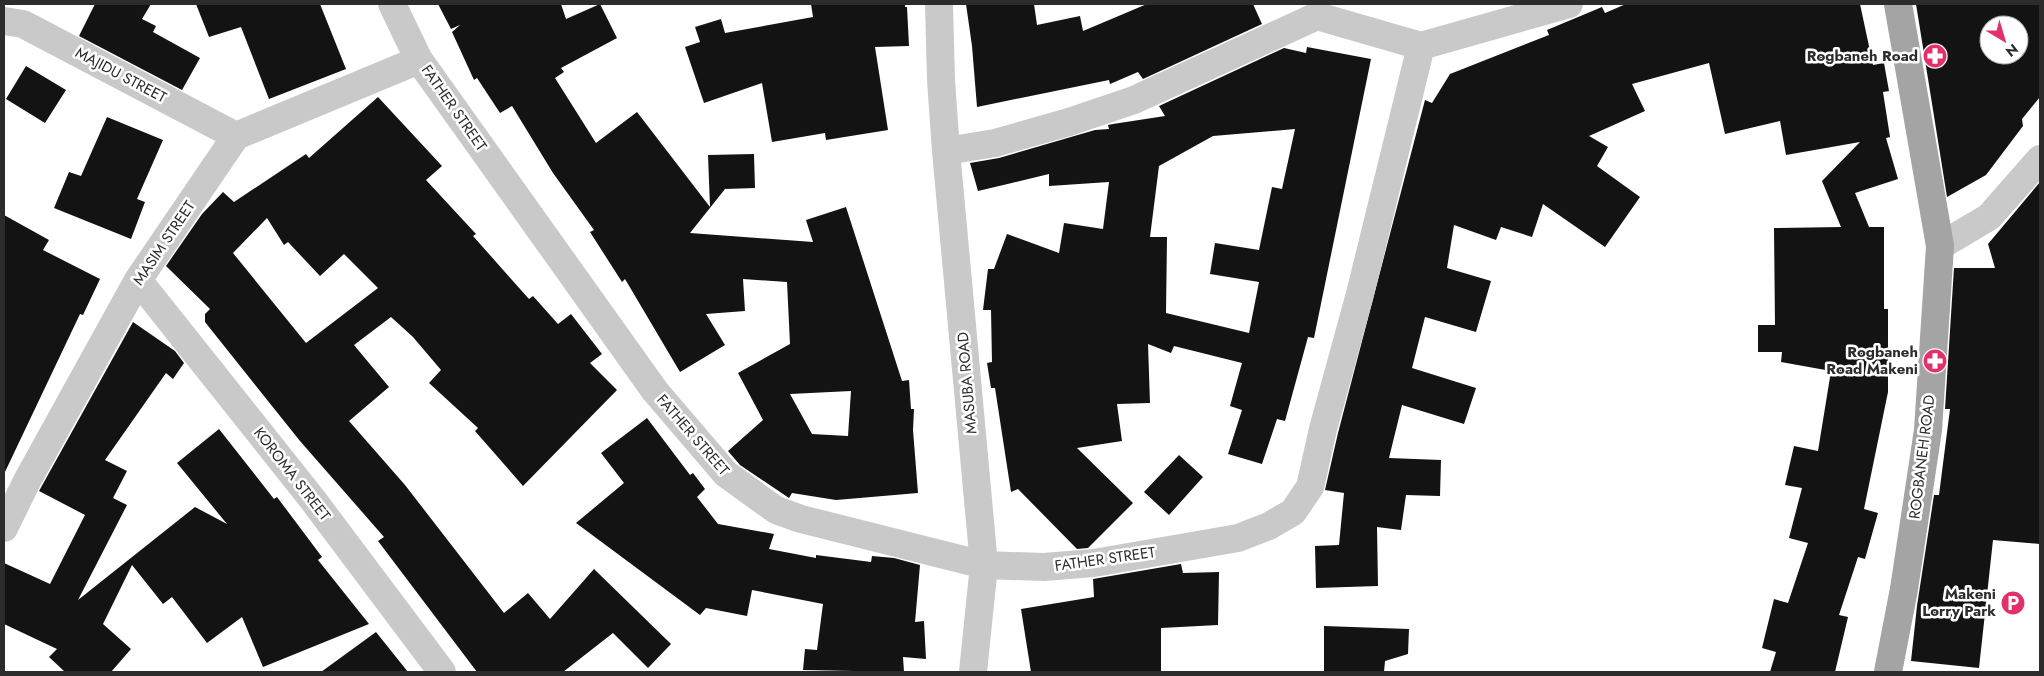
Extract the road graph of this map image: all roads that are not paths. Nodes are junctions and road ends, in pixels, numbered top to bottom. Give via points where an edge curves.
1 (392, 4) edge
2 (939, 4) edge
3 (1569, 4) edge
4 (1898, 4) edge
5 (1317, 10) edge
6 (4, 21) edge
7 (1421, 46) junction
8 (420, 60) junction
9 (236, 136) junction
10 (946, 151) junction
11 (2040, 159) edge
12 (1940, 246) junction
13 (138, 280) junction
14 (4, 528) edge
15 (984, 565) junction
16 (442, 672) edge
17 (973, 672) edge
18 (1888, 672) edge

1 - 8 street, FATHER STREET
2 - 10 street, MASUBA ROAD
3 - 7 street
4 - 12 main road, ROGBANEH ROAD
5 - 7 street
5 - 10 street via 1134,100 995,143
6 - 9 street, MAJIDU STREET via 23,24
7 - 15 street, FATHER STREET via 1310,487 1293,512 1270,526 1238,538 1094,563 1044,567
8 - 9 street
8 - 15 street, FATHER STREET via 655,391 726,474 776,510
9 - 13 street, MASIM STREET
10 - 15 street, MASUBA ROAD
11 - 12 street via 1989,217
12 - 18 main road, ROGBANEH ROAD via 1928,430
13 - 14 street, MASIM STREET
13 - 16 street, KOROMA STREET via 313,500
15 - 17 street, MASUBA ROAD

